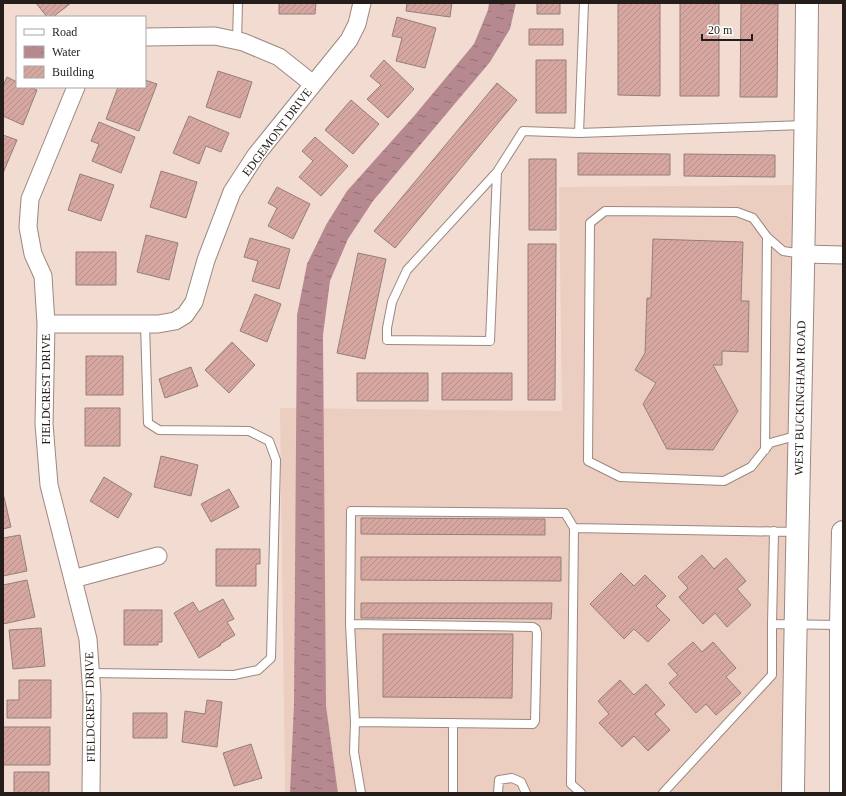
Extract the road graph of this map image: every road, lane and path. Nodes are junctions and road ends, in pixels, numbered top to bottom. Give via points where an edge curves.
1 (238, 3) edge
2 (362, 3) edge
3 (584, 3) edge
4 (807, 3) edge
5 (146, 37) edge
6 (237, 41) junction
7 (313, 84) junction
8 (76, 88) edge
9 (806, 125) junction
10 (579, 133) junction
11 (497, 172) junction
12 (767, 237) junction
13 (804, 254) junction
14 (843, 255) edge
15 (46, 324) junction
16 (145, 324) junction
17 (800, 435) junction
18 (765, 450) junction
19 (574, 528) junction
20 (774, 531) junction
21 (797, 532) junction
22 (843, 532) edge
23 (158, 556) dead end
24 (73, 579) junction
25 (350, 624) junction
26 (772, 624) junction
27 (795, 625) junction
28 (842, 625) edge
29 (91, 673) junction
30 (355, 722) junction
31 (453, 723) junction
32 (91, 793) edge
33 (362, 793) edge
34 (453, 793) edge
35 (498, 793) edge
36 (526, 793) edge
37 (581, 793) edge
38 (663, 793) edge
39 (793, 793) edge
40 (841, 793) edge

1 - 6 lane
2 - 7 street, EDGEMONT DRIVE via 357,24 349,40
3 - 10 lane
4 - 9 main road, WEST BUCKINGHAM ROAD
5 - 6 street via 215,36
6 - 7 street via 279,57
7 - 16 street, EDGEMONT DRIVE via 256,154 232,192 206,260 194,302 185,315 175,321
8 - 15 street, FIELDCREST DRIVE via 30,199 28,227 33,254 43,276
9 - 10 lane
9 - 13 main road, WEST BUCKINGHAM ROAD
10 - 11 lane via 523,131
11 - 11 lane via 407,270 392,302 387,340 490,341
12 - 13 lane via 783,251
12 - 18 lane
12 - 18 lane via 753,218 737,212 605,211 590,223 588,461 620,477 724,481 751,467
13 - 14 street
13 - 17 main road, WEST BUCKINGHAM ROAD
15 - 16 street, EDGEMONT DRIVE
15 - 24 street, FIELDCREST DRIVE via 44,424 49,485
16 - 29 lane via 148,423 159,430 249,431 269,441 276,460 271,658 258,670 234,675
17 - 18 lane via 770,443
17 - 21 main road, WEST BUCKINGHAM ROAD
19 - 20 lane
19 - 25 lane via 565,513 351,511
19 - 37 lane via 571,784
20 - 21 lane
20 - 26 lane
21 - 27 main road, WEST BUCKINGHAM ROAD
22 - 28 main road
23 - 24 street
24 - 29 street, FIELDCREST DRIVE via 88,639
25 - 30 lane
25 - 31 lane via 534,627 536,633 533,724
26 - 27 lane
26 - 38 lane via 772,675
27 - 28 lane
27 - 39 main road, WEST BUCKINGHAM ROAD
28 - 40 main road
29 - 32 street, FIELDCREST DRIVE
30 - 31 lane
30 - 33 lane via 354,752
31 - 34 lane
35 - 36 lane via 499,780 512,778 521,782

